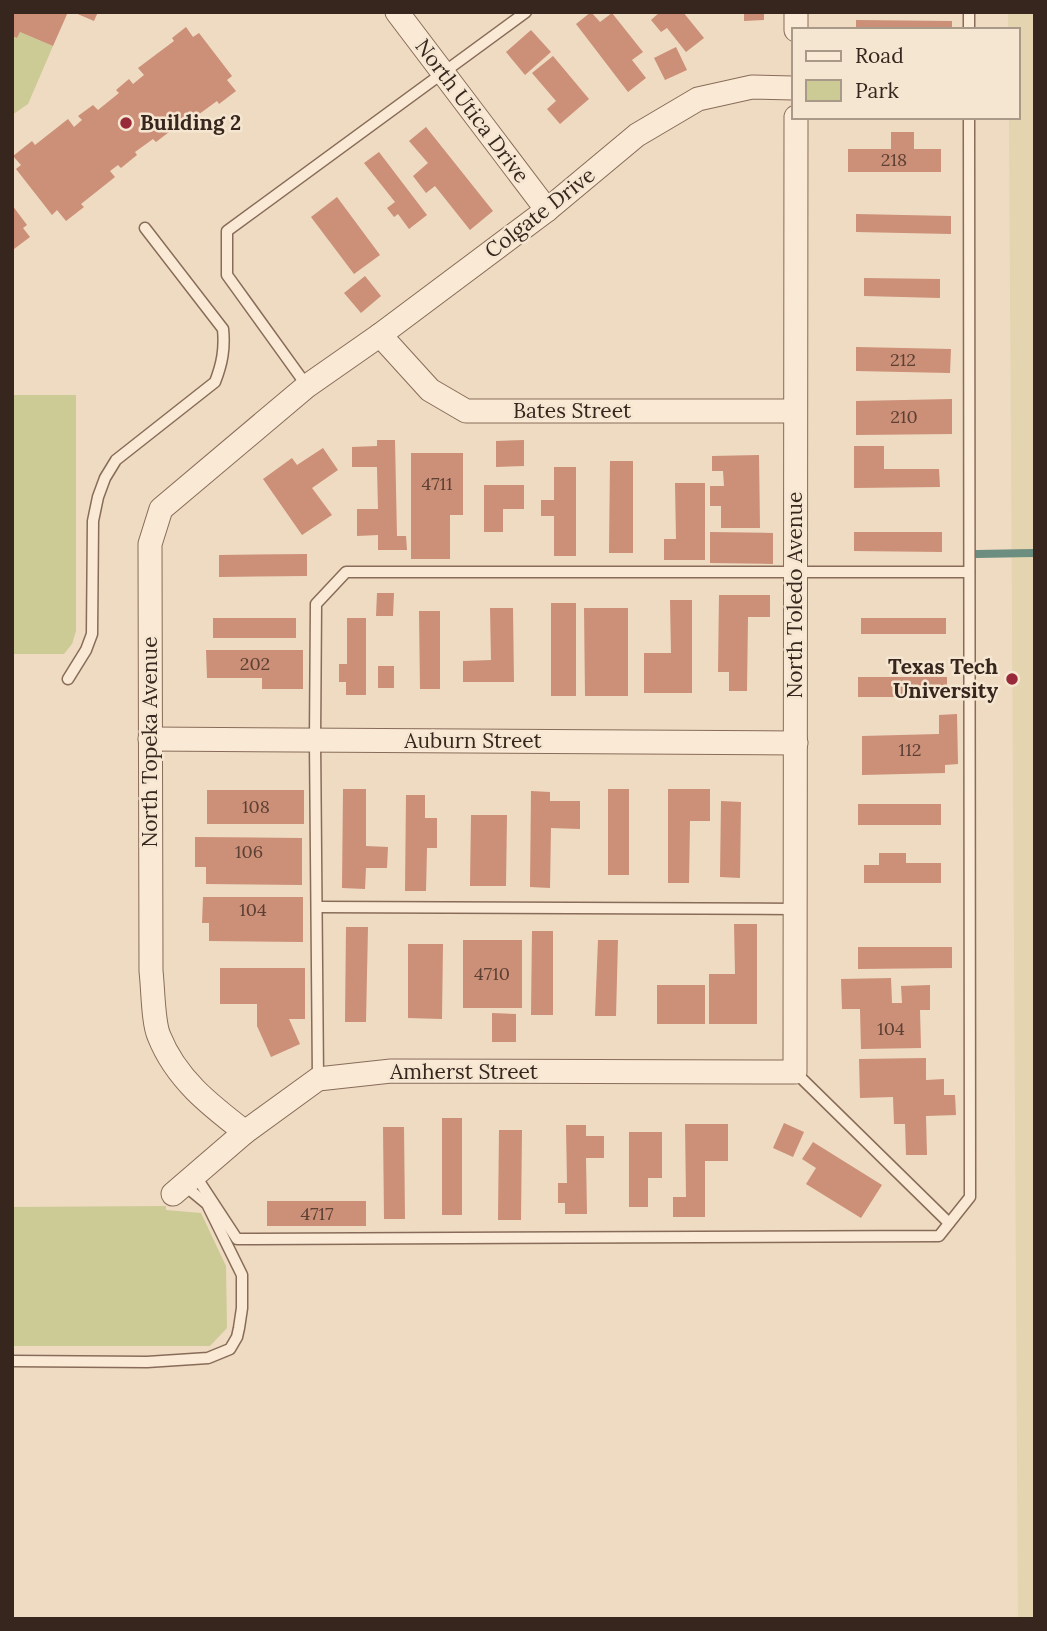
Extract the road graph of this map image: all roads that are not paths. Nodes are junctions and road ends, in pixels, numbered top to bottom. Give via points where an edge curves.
1 (397, 12) edge
2 (526, 12) edge
3 (443, 73) junction
4 (792, 88) edge
5 (796, 119) edge
6 (969, 119) edge
7 (547, 210) junction
8 (145, 228) dead end
9 (380, 335) junction
10 (307, 386) junction
11 (794, 411) junction
12 (795, 572) junction
13 (969, 572) junction
14 (68, 679) dead end
15 (150, 739) junction
16 (315, 740) junction
17 (796, 743) junction
18 (317, 907) junction
19 (795, 909) junction
20 (794, 1072) junction
21 (318, 1079) junction
22 (245, 1132) junction
23 (184, 1185) junction
24 (949, 1223) junction
25 (12, 1361) edge

1 - 3 street, North Utica Drive
2 - 3 lane
3 - 7 street, North Utica Drive
3 - 10 lane via 227,231 227,275
4 - 7 street, Colgate Drive via 752,87 698,99 637,135
5 - 11 street, North Toledo Avenue
6 - 13 lane
7 - 9 street, Colgate Drive
8 - 14 lane via 223,329 222,364 215,382 117,460 106,478 93,521 92,634
9 - 10 street, Colgate Drive
9 - 11 street, Bates Street via 430,390 466,411
10 - 15 street, North Topeka Avenue via 161,509 150,544
11 - 12 street, North Toledo Avenue
12 - 13 lane
12 - 16 lane via 346,572 316,604
12 - 17 street, North Toledo Avenue
13 - 24 lane via 970,1197
15 - 16 street, Auburn Street
15 - 22 street, North Topeka Avenue via 151,971 158,1034 177,1069 203,1099
16 - 17 street, Auburn Street
16 - 18 lane
17 - 19 street, North Toledo Avenue
18 - 19 lane
18 - 21 lane
19 - 20 street, North Toledo Avenue
20 - 21 street, Amherst Street via 391,1071
20 - 24 lane
21 - 22 street, Amherst Street
22 - 23 street, Amherst Street
23 - 24 lane via 237,1239 939,1236
23 - 25 lane via 207,1204 242,1275 239,1328 230,1349 208,1358 147,1362

